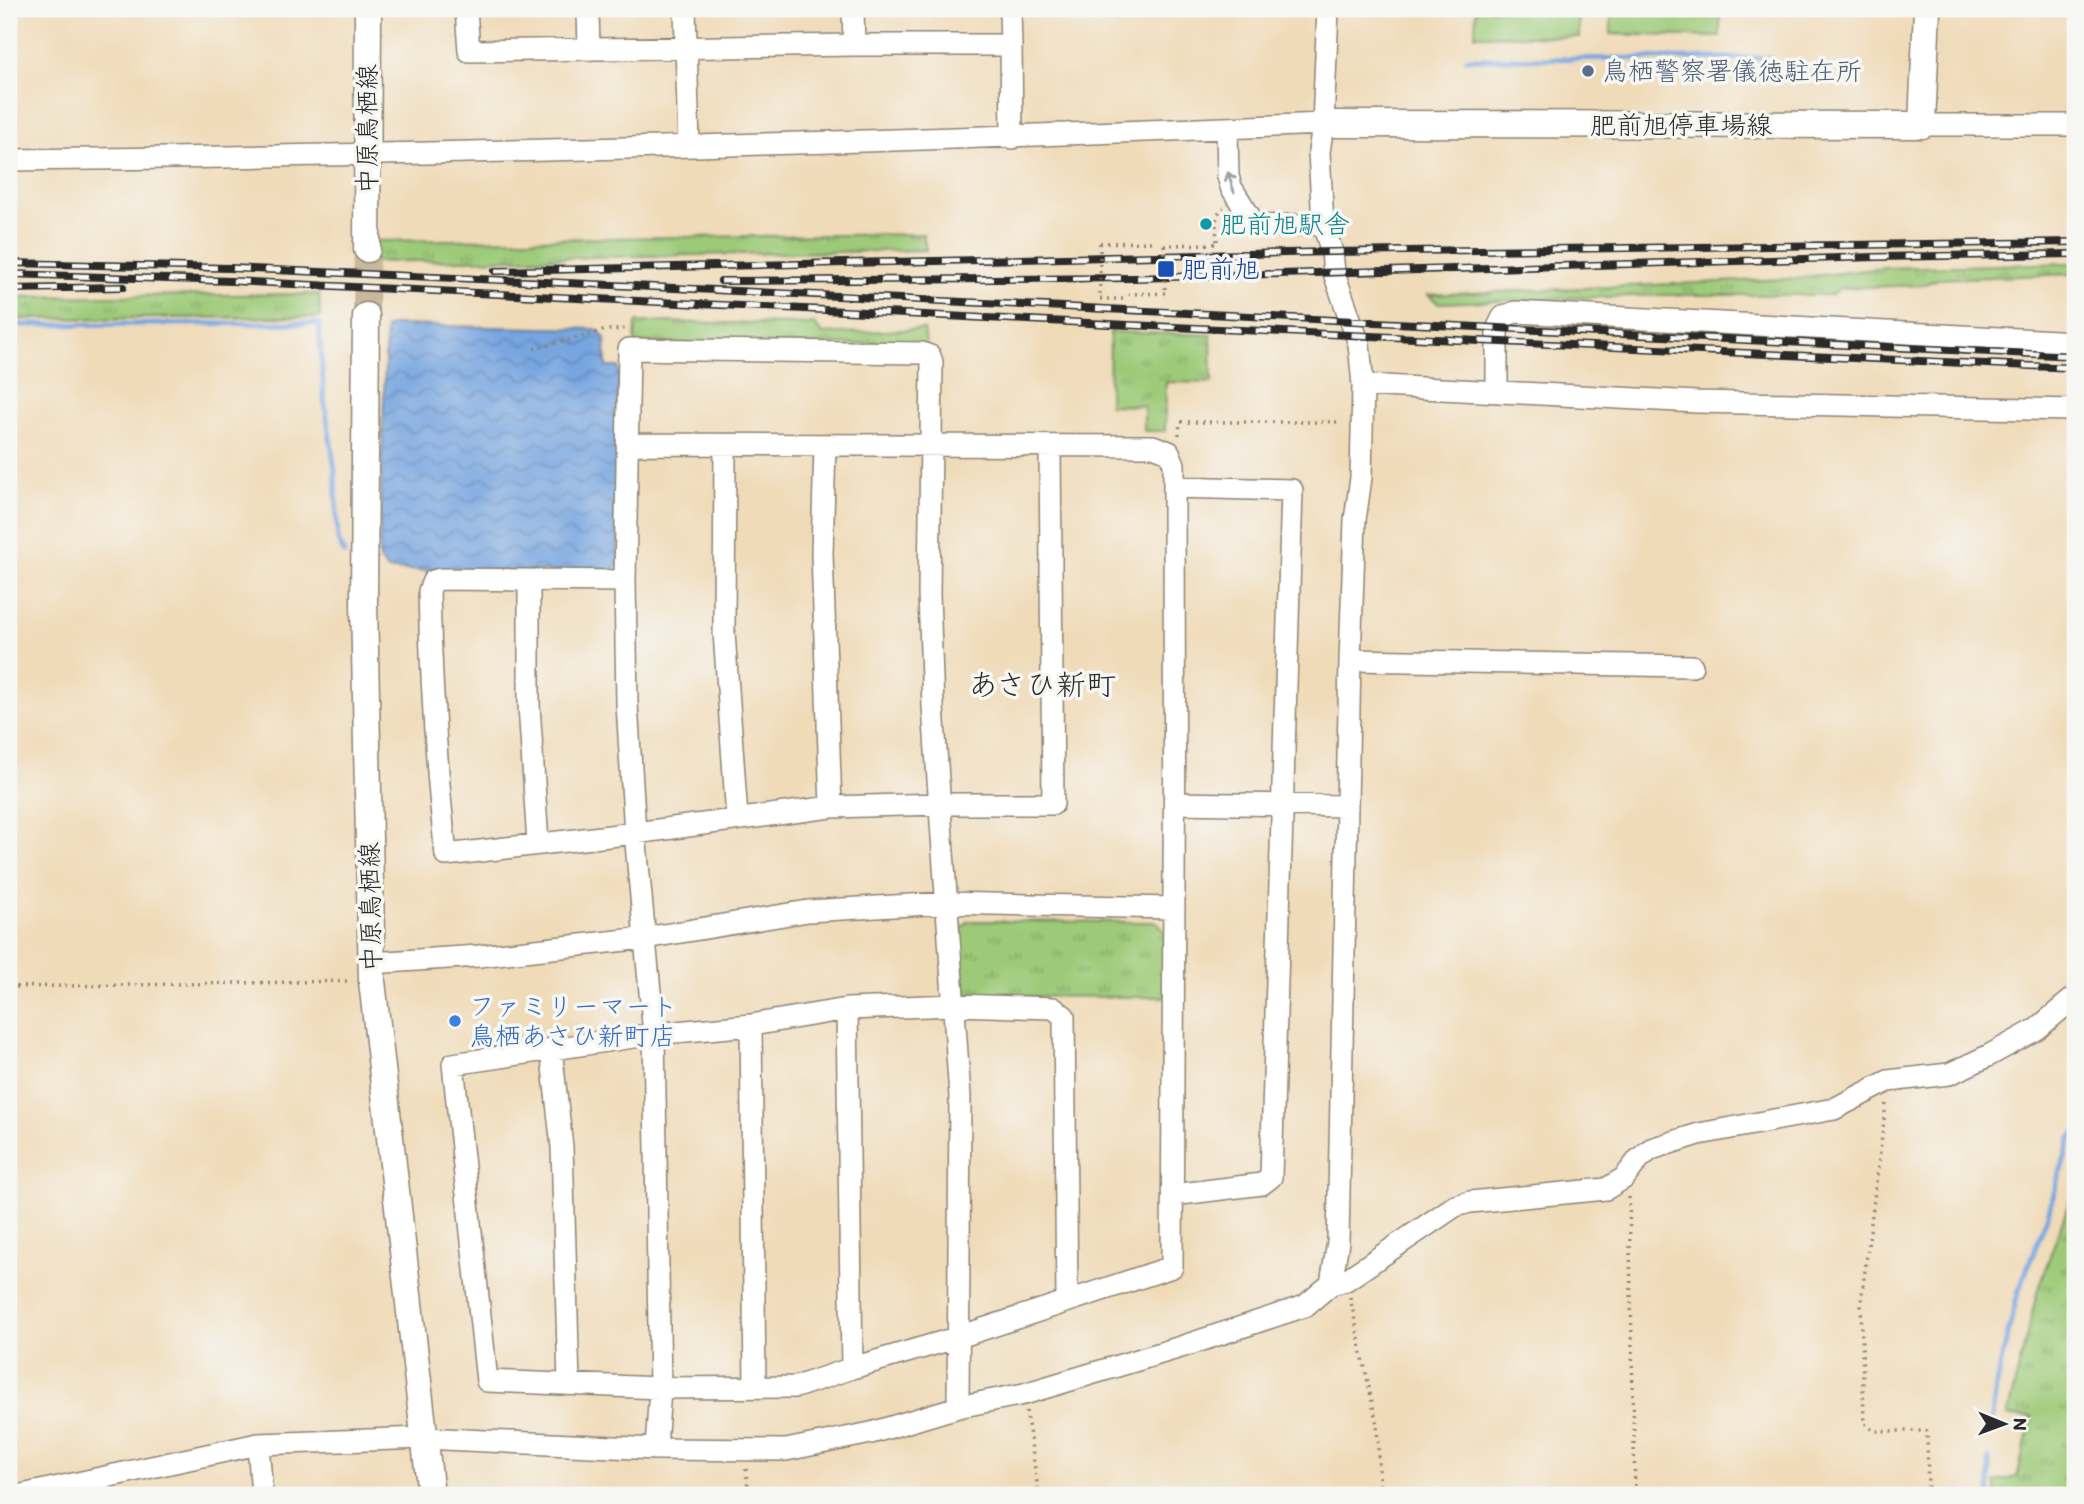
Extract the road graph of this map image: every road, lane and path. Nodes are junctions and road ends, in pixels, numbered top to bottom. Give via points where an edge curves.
1 (368, 9) edge
2 (466, 9) edge
3 (588, 9) edge
4 (685, 9) edge
5 (853, 9) edge
6 (1010, 9) edge
7 (1328, 9) edge
8 (1927, 9) edge
9 (853, 45) junction
10 (1011, 46) junction
11 (686, 48) junction
12 (589, 50) junction
13 (1323, 124) junction
14 (1922, 125) junction
15 (2075, 125) edge
16 (1227, 128) junction
17 (1012, 138) junction
18 (689, 146) junction
19 (367, 156) junction
20 (9, 160) edge
21 (1229, 206) dead end
22 (1323, 224) junction
23 (1152, 242) dead end
24 (367, 249) tunnel mouth
25 (366, 316) tunnel mouth
26 (2075, 342) edge
27 (534, 349) dead end
28 (629, 349) junction
29 (1363, 385) junction
30 (1497, 391) junction
31 (2075, 410) edge
32 (1362, 422) junction
33 (1179, 435) dead end
34 (627, 444) junction
35 (725, 444) junction
36 (825, 445) junction
37 (930, 445) junction
38 (1050, 447) junction
39 (1174, 487) junction
40 (529, 581) junction
41 (625, 581) junction
42 (1350, 660) junction
43 (1692, 666) dead end
44 (1175, 803) junction
45 (939, 804) junction
46 (1282, 805) junction
47 (1348, 806) junction
48 (831, 807) junction
49 (737, 818) junction
50 (635, 833) junction
51 (538, 844) junction
52 (945, 903) junction
53 (1173, 908) junction
54 (645, 937) junction
55 (371, 972) junction
56 (9, 987) edge
57 (2075, 997) edge
58 (955, 1005) junction
59 (847, 1009) junction
60 (751, 1025) junction
61 (654, 1034) junction
62 (551, 1049) junction
63 (1888, 1081) junction
64 (1624, 1178) junction
65 (1173, 1195) junction
66 (1339, 1282) junction
67 (1067, 1301) junction
68 (958, 1337) junction
69 (852, 1367) junction
70 (569, 1384) junction
71 (755, 1387) junction
72 (660, 1388) junction
73 (1024, 1394) junction
74 (958, 1407) junction
75 (423, 1438) junction
76 (258, 1444) junction
77 (656, 1449) junction
78 (744, 1450) junction
79 (22, 1495) edge
80 (262, 1495) edge
81 (431, 1495) edge
82 (749, 1495) edge
83 (1039, 1495) edge
84 (1380, 1495) edge
85 (1635, 1495) edge
86 (1928, 1495) edge

1 - 19 main road, 中原鳥栖線
2 - 12 street via 469,51
3 - 12 street
4 - 11 street
5 - 9 street
6 - 10 street
7 - 13 street
8 - 14 main road
9 - 10 street
9 - 11 street
10 - 17 street
11 - 12 street
11 - 18 street
13 - 14 main road, 肥前旭停車場線
13 - 16 street
13 - 22 street via 1319,152
14 - 15 street
16 - 17 street
22 -> 16 street via 1261,226 1253,222 1231,187
17 - 18 street
18 - 19 street
19 - 20 street
19 - 24 main road, 中原鳥栖線
21 - 23 path, bridge via 1217,215 1217,244 1164,245 1165,293 1100,299 1100,243
22 - 29 street via 1334,273 1359,344
25 - 55 main road, 中原鳥栖線
26 - 30 street via 1515,312 1503,317 1497,329
27 - 28 path via 606,330 629,330
28 - 34 street
28 - 37 street via 922,353 932,362
29 - 30 street
29 - 32 street
30 - 31 street via 1697,402
32 - 33 path via 1180,422
32 - 42 street
34 - 35 street
34 - 41 street
35 - 36 street
35 - 49 street via 724,632
36 - 37 street
36 - 48 street via 822,554
37 - 38 street
37 - 45 street via 929,594
38 - 39 street via 1153,446 1169,452
38 - 45 street via 1053,804
39 - 44 street
39 - 46 street via 1293,490
40 - 41 street
40 - 51 street via 529,705
40 - 51 street via 433,582 429,591 431,676 446,855
41 - 50 street
42 - 43 street
42 - 47 street
44 - 46 street
44 - 53 street
45 - 48 street
45 - 52 street
46 - 47 street
46 - 65 street via 1271,1177 1262,1184
47 - 66 street
48 - 49 street
49 - 50 street
50 - 51 street
50 - 54 street
52 - 53 street
52 - 54 street via 808,911
52 - 58 street
53 - 65 street
54 - 55 street
54 - 61 street
55 - 56 path
55 - 75 main road, 中原鳥栖線
57 - 63 street via 2037,1028 1949,1074
58 - 59 street
58 - 67 street via 1053,1008 1064,1016
58 - 68 street via 960,1097
59 - 60 street
59 - 69 street
60 - 61 street
60 - 71 street
61 - 62 street
61 - 72 street
62 - 70 street via 562,1147
62 - 70 street via 453,1064 488,1381
63 - 64 street via 1835,1110 1699,1134 1651,1149
63 - 86 path via 1861,1302 1864,1423 1874,1431 1927,1431
64 - 66 street via 1606,1189 1455,1206
64 - 85 path via 1629,1188
65 - 67 street via 1172,1267
66 - 73 street via 1305,1306
66 - 84 path via 1377,1425
67 - 68 street
68 - 69 street
68 - 74 street
69 - 71 street via 796,1387
70 - 72 street
71 - 72 street
72 - 77 street
73 - 74 street
73 - 83 path
74 - 78 street via 871,1433 786,1450
75 - 76 street
75 - 77 street
75 - 81 main road, 中原鳥栖線
76 - 79 street
76 - 80 street
77 - 78 street
78 - 82 path

